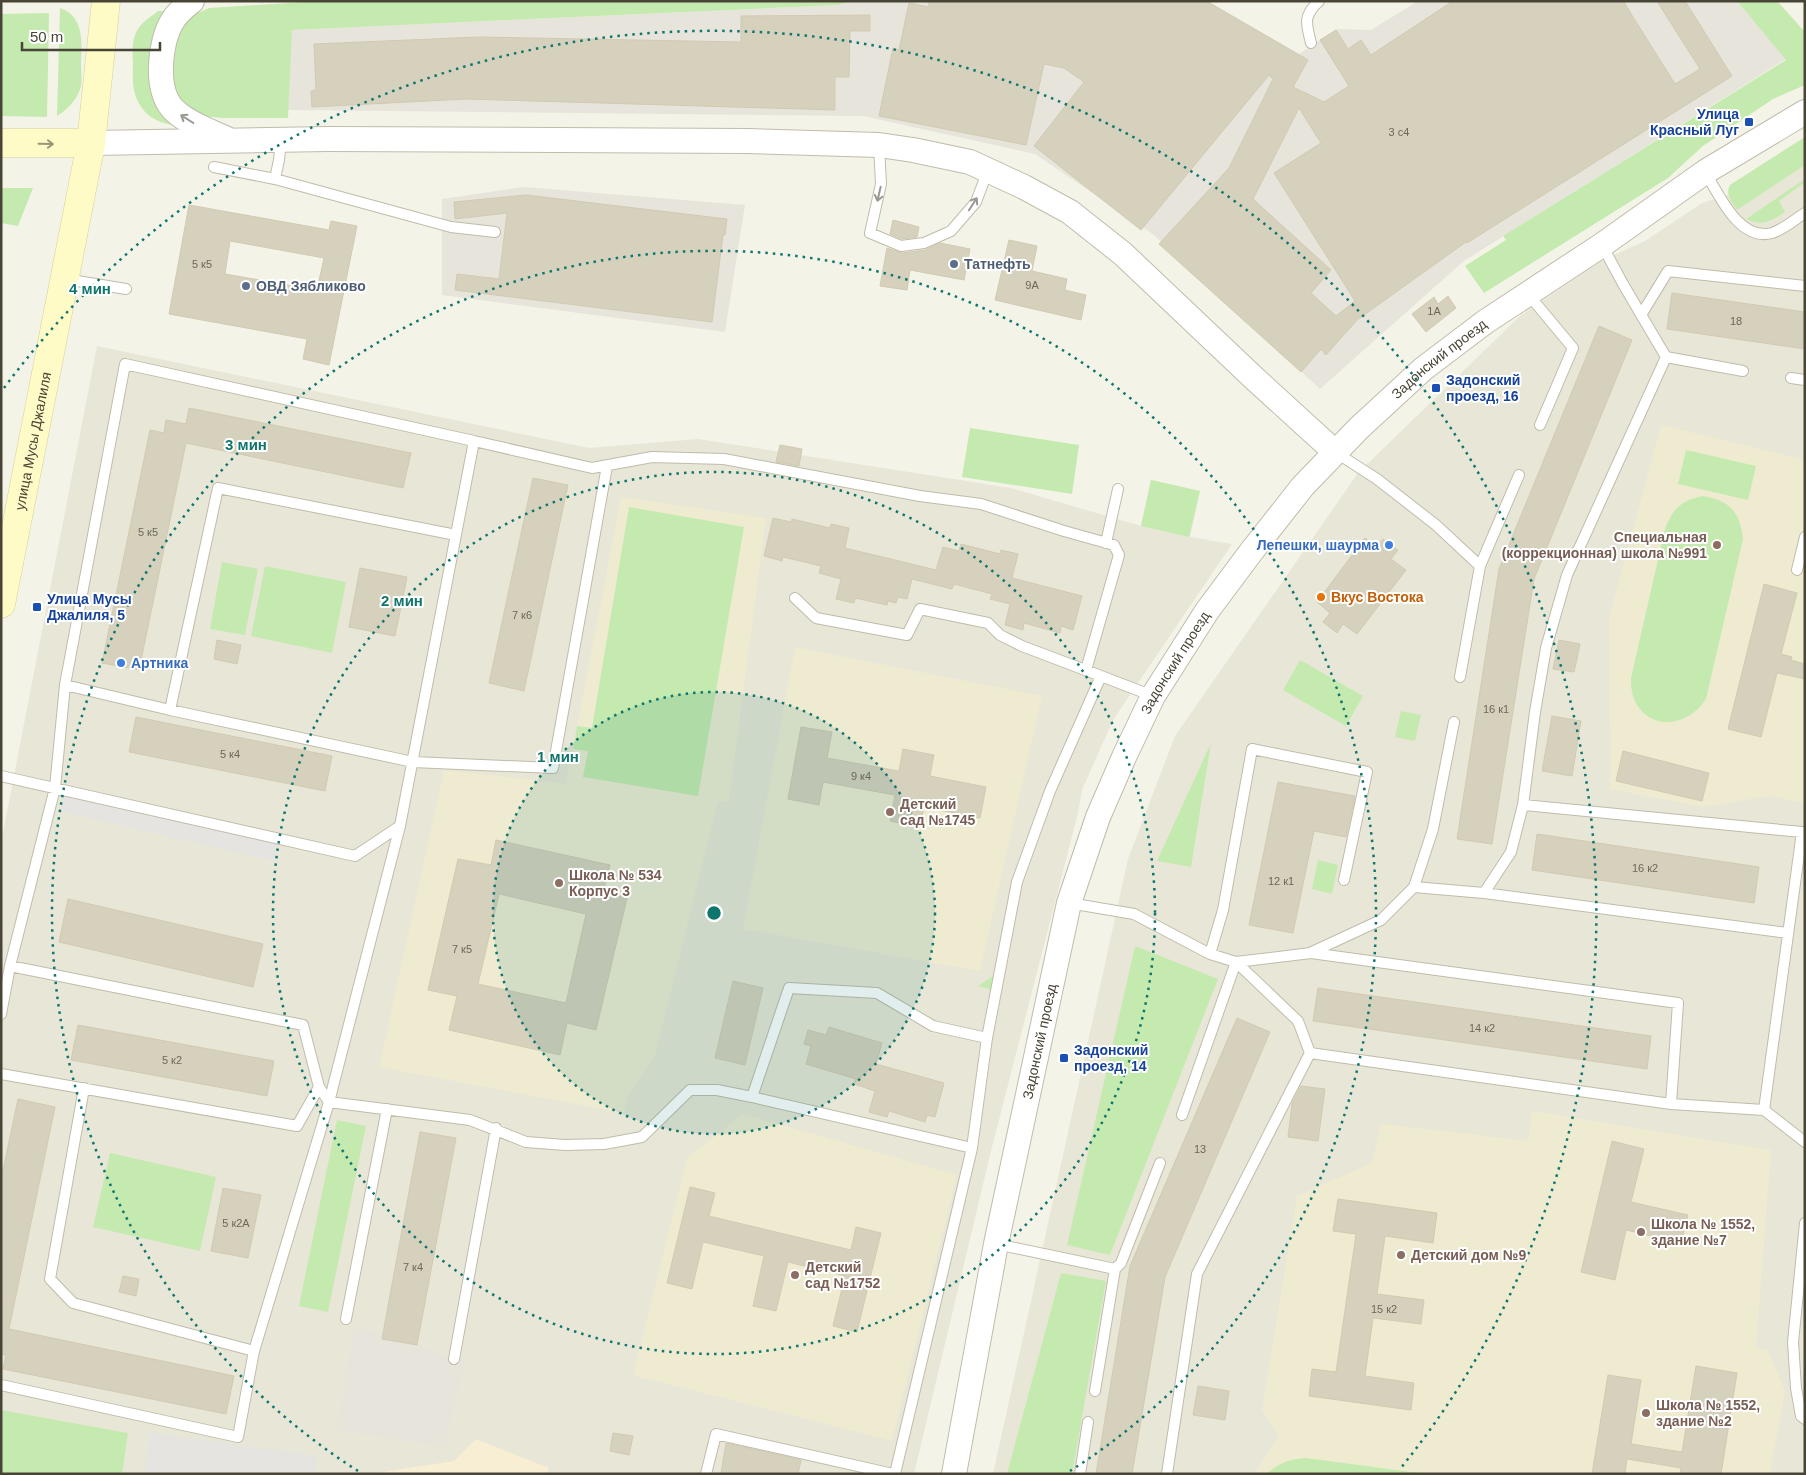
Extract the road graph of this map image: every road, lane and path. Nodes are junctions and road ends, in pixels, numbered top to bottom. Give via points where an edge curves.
1 (106, 1) edge
2 (192, 1) edge
3 (1319, 1) edge
4 (1311, 43) dead end
5 (1805, 112) edge
6 (281, 140) junction
7 (230, 141) junction
8 (1, 143) edge
9 (91, 143) junction
10 (879, 145) junction
11 (214, 167) dead end
12 (988, 170) junction
13 (1705, 172) junction
14 (276, 179) junction
15 (1805, 213) edge
16 (495, 232) dead end
17 (1602, 245) junction
18 (64, 278) junction
19 (1805, 286) edge
20 (126, 289) dead end
21 (1527, 293) junction
22 (1641, 315) junction
23 (1666, 357) junction
24 (1743, 371) dead end
25 (1791, 378) dead end
26 (1805, 380) edge
27 (1540, 424) dead end
28 (474, 441) junction
29 (1336, 452) junction
30 (607, 466) junction
31 (1518, 475) dead end
32 (1118, 489) dead end
33 (456, 535) junction
34 (1805, 537) edge
35 (1106, 543) junction
36 (1480, 566) junction
37 (1797, 570) dead end
38 (795, 598) dead end
39 (1, 604) edge
40 (1086, 670) junction
41 (1101, 676) junction
42 (1460, 677) dead end
43 (65, 686) junction
44 (1153, 696) junction
45 (170, 710) junction
46 (1454, 722) dead end
47 (413, 762) junction
48 (1, 776) edge
49 (55, 788) junction
50 (1523, 805) junction
51 (400, 826) junction
52 (1803, 832) edge
53 (1344, 880) dead end
54 (1414, 887) junction
55 (1484, 893) junction
56 (1069, 903) junction
57 (1788, 933) junction
58 (1311, 953) junction
59 (1210, 954) junction
60 (1236, 962) junction
61 (10, 966) junction
62 (1, 1014) edge
63 (988, 1038) junction
64 (1310, 1053) junction
65 (1, 1074) edge
66 (319, 1087) junction
67 (84, 1088) junction
68 (752, 1097) junction
69 (329, 1102) junction
70 (1671, 1104) junction
71 (386, 1109) junction
72 (1764, 1110) junction
73 (1182, 1115) dead end
74 (496, 1128) junction
75 (1805, 1142) edge
76 (972, 1148) junction
77 (1160, 1163) dead end
78 (1805, 1223) edge
79 (996, 1244) junction
80 (1115, 1269) junction
81 (346, 1318) dead end
82 (254, 1351) junction
83 (454, 1358) dead end
84 (1, 1385) edge
85 (1801, 1387) edge
86 (1095, 1391) dead end
87 (1805, 1419) edge
88 (1088, 1422) dead end
89 (706, 1474) edge
90 (894, 1474) edge
91 (954, 1474) edge
92 (1080, 1474) edge
93 (1167, 1474) edge

1 - 9 main road, улица Мусы Джалиля
7 -> 2 street via 175,112 164,91 161,68 163,43 174,18
3 - 4 lane via 1310,10 1306,23
5 - 13 street, Задонский проезд
6 - 7 street
6 - 10 street via 747,141
6 - 14 lane
7 - 9 street
8 -> 9 main road
9 - 18 main road, улица Мусы Джалиля
10 - 12 street via 970,162
10 -> 12 lane via 881,184 870,233 900,246 924,243 950,231 976,202
11 - 14 lane
12 - 29 street via 1070,212 1123,254
13 - 15 lane via 1731,214 1743,228 1754,233 1770,233 1783,228
13 - 17 street, Задонский проезд
14 - 16 lane via 451,228
17 - 21 street, Задонский проезд
17 - 22 lane
18 - 20 lane
18 - 39 main road, улица Мусы Джалиля
19 - 22 lane via 1668,271
21 - 27 lane via 1573,348
21 - 29 street, Задонский проезд via 1423,369
22 - 23 lane
23 - 24 lane
23 - 50 lane via 1567,575 1545,657
25 - 26 lane
28 - 30 lane via 592,468
28 - 33 lane
28 - 43 lane via 125,364
29 - 36 lane via 1436,525
29 - 44 street, Задонский проезд via 1303,486 1251,552 1207,611
30 - 35 lane via 652,457 724,459 920,496 981,504
30 - 47 lane via 553,768
31 - 36 lane
32 - 35 lane
33 - 45 lane via 218,488
33 - 47 lane
34 - 37 lane
35 - 40 lane via 1114,545 1119,555
36 - 42 lane
38 - 40 lane via 816,618 907,634 920,609 988,623 1000,635 1022,646
40 - 41 lane
41 - 44 lane
41 - 63 lane via 1050,792 1017,882
43 - 45 lane
43 - 49 lane
44 - 56 street, Задонский проезд via 1098,817
45 - 47 lane
46 - 54 lane via 1433,829
47 - 51 lane
48 - 49 lane
49 - 51 lane via 355,856
49 - 61 lane
50 - 52 lane
50 - 55 lane via 1511,852
51 - 69 lane
52 - 57 lane
53 - 59 lane via 1367,772 1252,749 1223,910
54 - 55 lane
54 - 58 lane via 1381,920
55 - 57 lane
56 - 59 lane via 1134,914
56 - 79 street, Задонский проезд
57 - 72 lane
58 - 60 lane
58 - 70 lane via 1678,1003
59 - 60 lane
60 - 64 lane via 1298,1021
60 - 73 lane
61 - 62 lane
61 - 66 lane via 303,1025
63 - 68 lane via 933,1026 877,993 789,988
63 - 76 lane
64 - 70 lane
64 - 93 lane via 1197,1274
65 - 67 lane
66 - 67 lane via 297,1126
66 - 69 lane
67 - 82 lane via 50,1279 73,1303
68 - 74 lane via 717,1090 690,1090 642,1137 604,1144 526,1142
68 - 76 lane
69 - 71 lane
69 - 82 lane
70 - 72 lane
71 - 74 lane via 470,1120
71 - 81 lane
72 - 75 lane
74 - 83 lane
76 - 90 lane
77 - 80 lane via 1121,1263
78 - 85 lane via 1793,1342
79 - 80 lane
79 - 91 street, Задонский проезд
80 - 86 lane
82 - 84 lane via 238,1437
85 - 87 lane via 1801,1416
88 - 92 lane
89 - 90 lane via 716,1434

